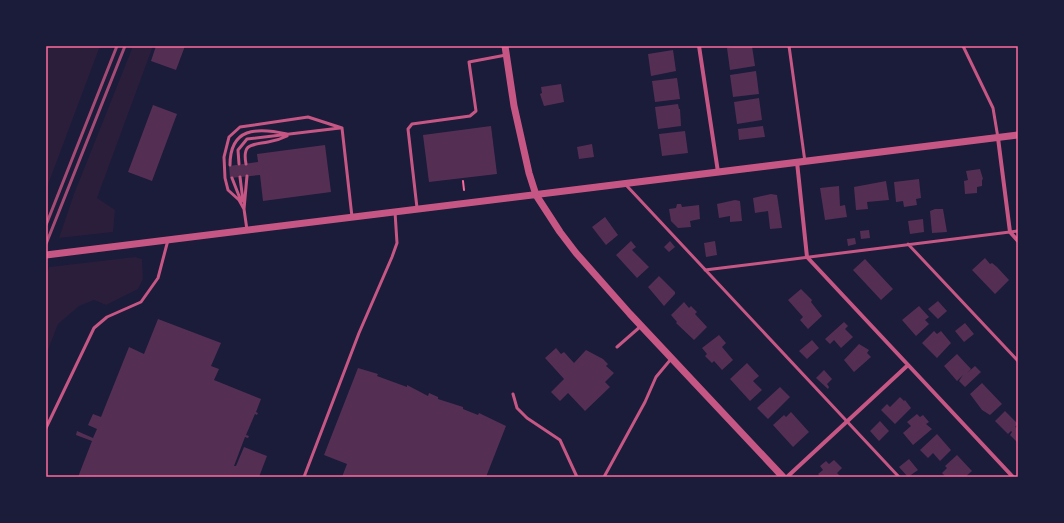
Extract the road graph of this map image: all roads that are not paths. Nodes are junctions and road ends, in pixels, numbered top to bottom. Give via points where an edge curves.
1 (505, 46) edge
2 (699, 46) edge
3 (789, 46) edge
4 (963, 46) edge
5 (506, 55) junction
6 (342, 128) junction
7 (290, 134) junction
8 (1018, 135) edge
9 (998, 138) junction
10 (797, 162) junction
11 (804, 162) junction
12 (239, 164) dead end
13 (246, 164) dead end
14 (230, 165) dead end
15 (718, 172) junction
16 (247, 176) dead end
17 (240, 177) dead end
18 (232, 178) dead end
19 (625, 184) junction
20 (536, 195) junction
21 (244, 209) junction
22 (417, 209) junction
23 (395, 212) junction
24 (352, 217) junction
25 (246, 230) junction
26 (1018, 231) edge
27 (1010, 232) junction
28 (168, 240) junction
29 (1018, 241) edge
30 (908, 244) junction
31 (46, 255) edge
32 (808, 257) junction
33 (705, 270) junction
34 (641, 326) junction
35 (617, 347) dead end
36 (672, 358) junction
37 (1018, 361) edge
38 (908, 365) junction
39 (513, 394) dead end
40 (847, 421) junction
41 (46, 428) edge
42 (304, 477) edge
43 (577, 477) edge
44 (604, 477) edge
45 (783, 477) edge
46 (787, 477) edge
47 (899, 477) edge
48 (1013, 477) edge

1 - 5 street
2 - 15 street
3 - 11 lane
4 - 9 lane via 993,108
5 - 20 street via 524,151
5 - 22 lane via 469,62 476,111 470,116 412,124 408,129
6 - 7 lane
6 - 21 lane via 308,117 240,127 229,137 224,168 228,190
6 - 24 lane
7 - 12 lane via 247,139 238,150
7 - 13 lane via 276,140 252,144 245,152
7 - 14 lane via 268,130 242,135 233,145
8 - 9 street
9 - 11 street
9 - 27 street
10 - 11 street
10 - 15 street
10 - 32 street
15 - 19 street
16 - 21 lane
17 - 21 lane
18 - 21 lane
19 - 20 street
19 - 33 lane
20 - 22 street
20 - 34 street via 576,253
21 - 25 lane
22 - 23 street
23 - 24 street
23 - 42 lane via 397,243
24 - 25 street
25 - 28 street
26 - 27 lane
27 - 29 street
27 - 30 lane
28 - 31 street
28 - 41 lane via 158,278 141,302 106,317 94,328
30 - 32 lane
30 - 37 lane
32 - 33 lane
32 - 38 street
33 - 40 lane
34 - 35 lane
34 - 36 street
36 - 44 lane via 656,377 646,402
36 - 45 street
38 - 40 street
38 - 48 street
39 - 43 lane via 517,408 527,418 560,440
40 - 46 street
40 - 47 lane

